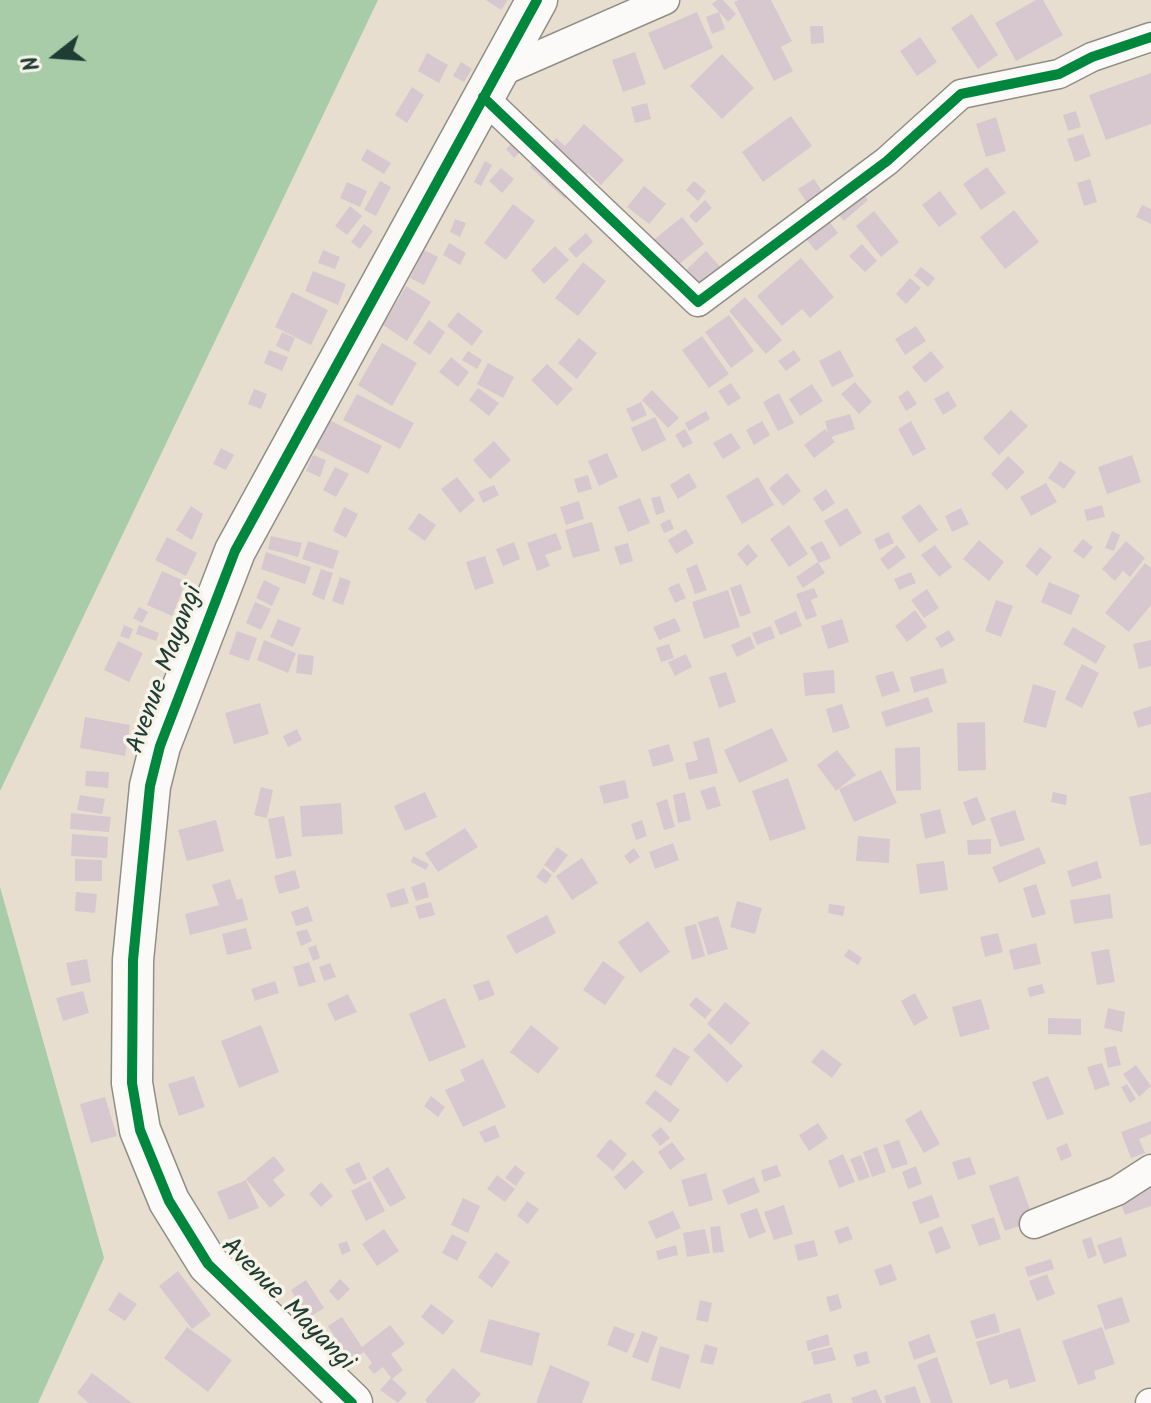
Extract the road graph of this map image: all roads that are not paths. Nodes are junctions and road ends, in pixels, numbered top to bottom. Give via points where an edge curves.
1 (537, 0) edge
2 (665, 0) edge
3 (1151, 37) edge
4 (490, 86) junction
5 (1151, 1169) edge
6 (1034, 1224) dead end
7 (352, 1403) edge

1 - 4 street, Avenue Mayangi
2 - 4 street
3 - 4 street via 1059,74 961,94 887,161 698,302
4 - 7 street, Avenue Mayangi via 235,551 160,746 141,864 133,960 132,1083 140,1130 169,1201 208,1264
5 - 6 street via 1117,1191

